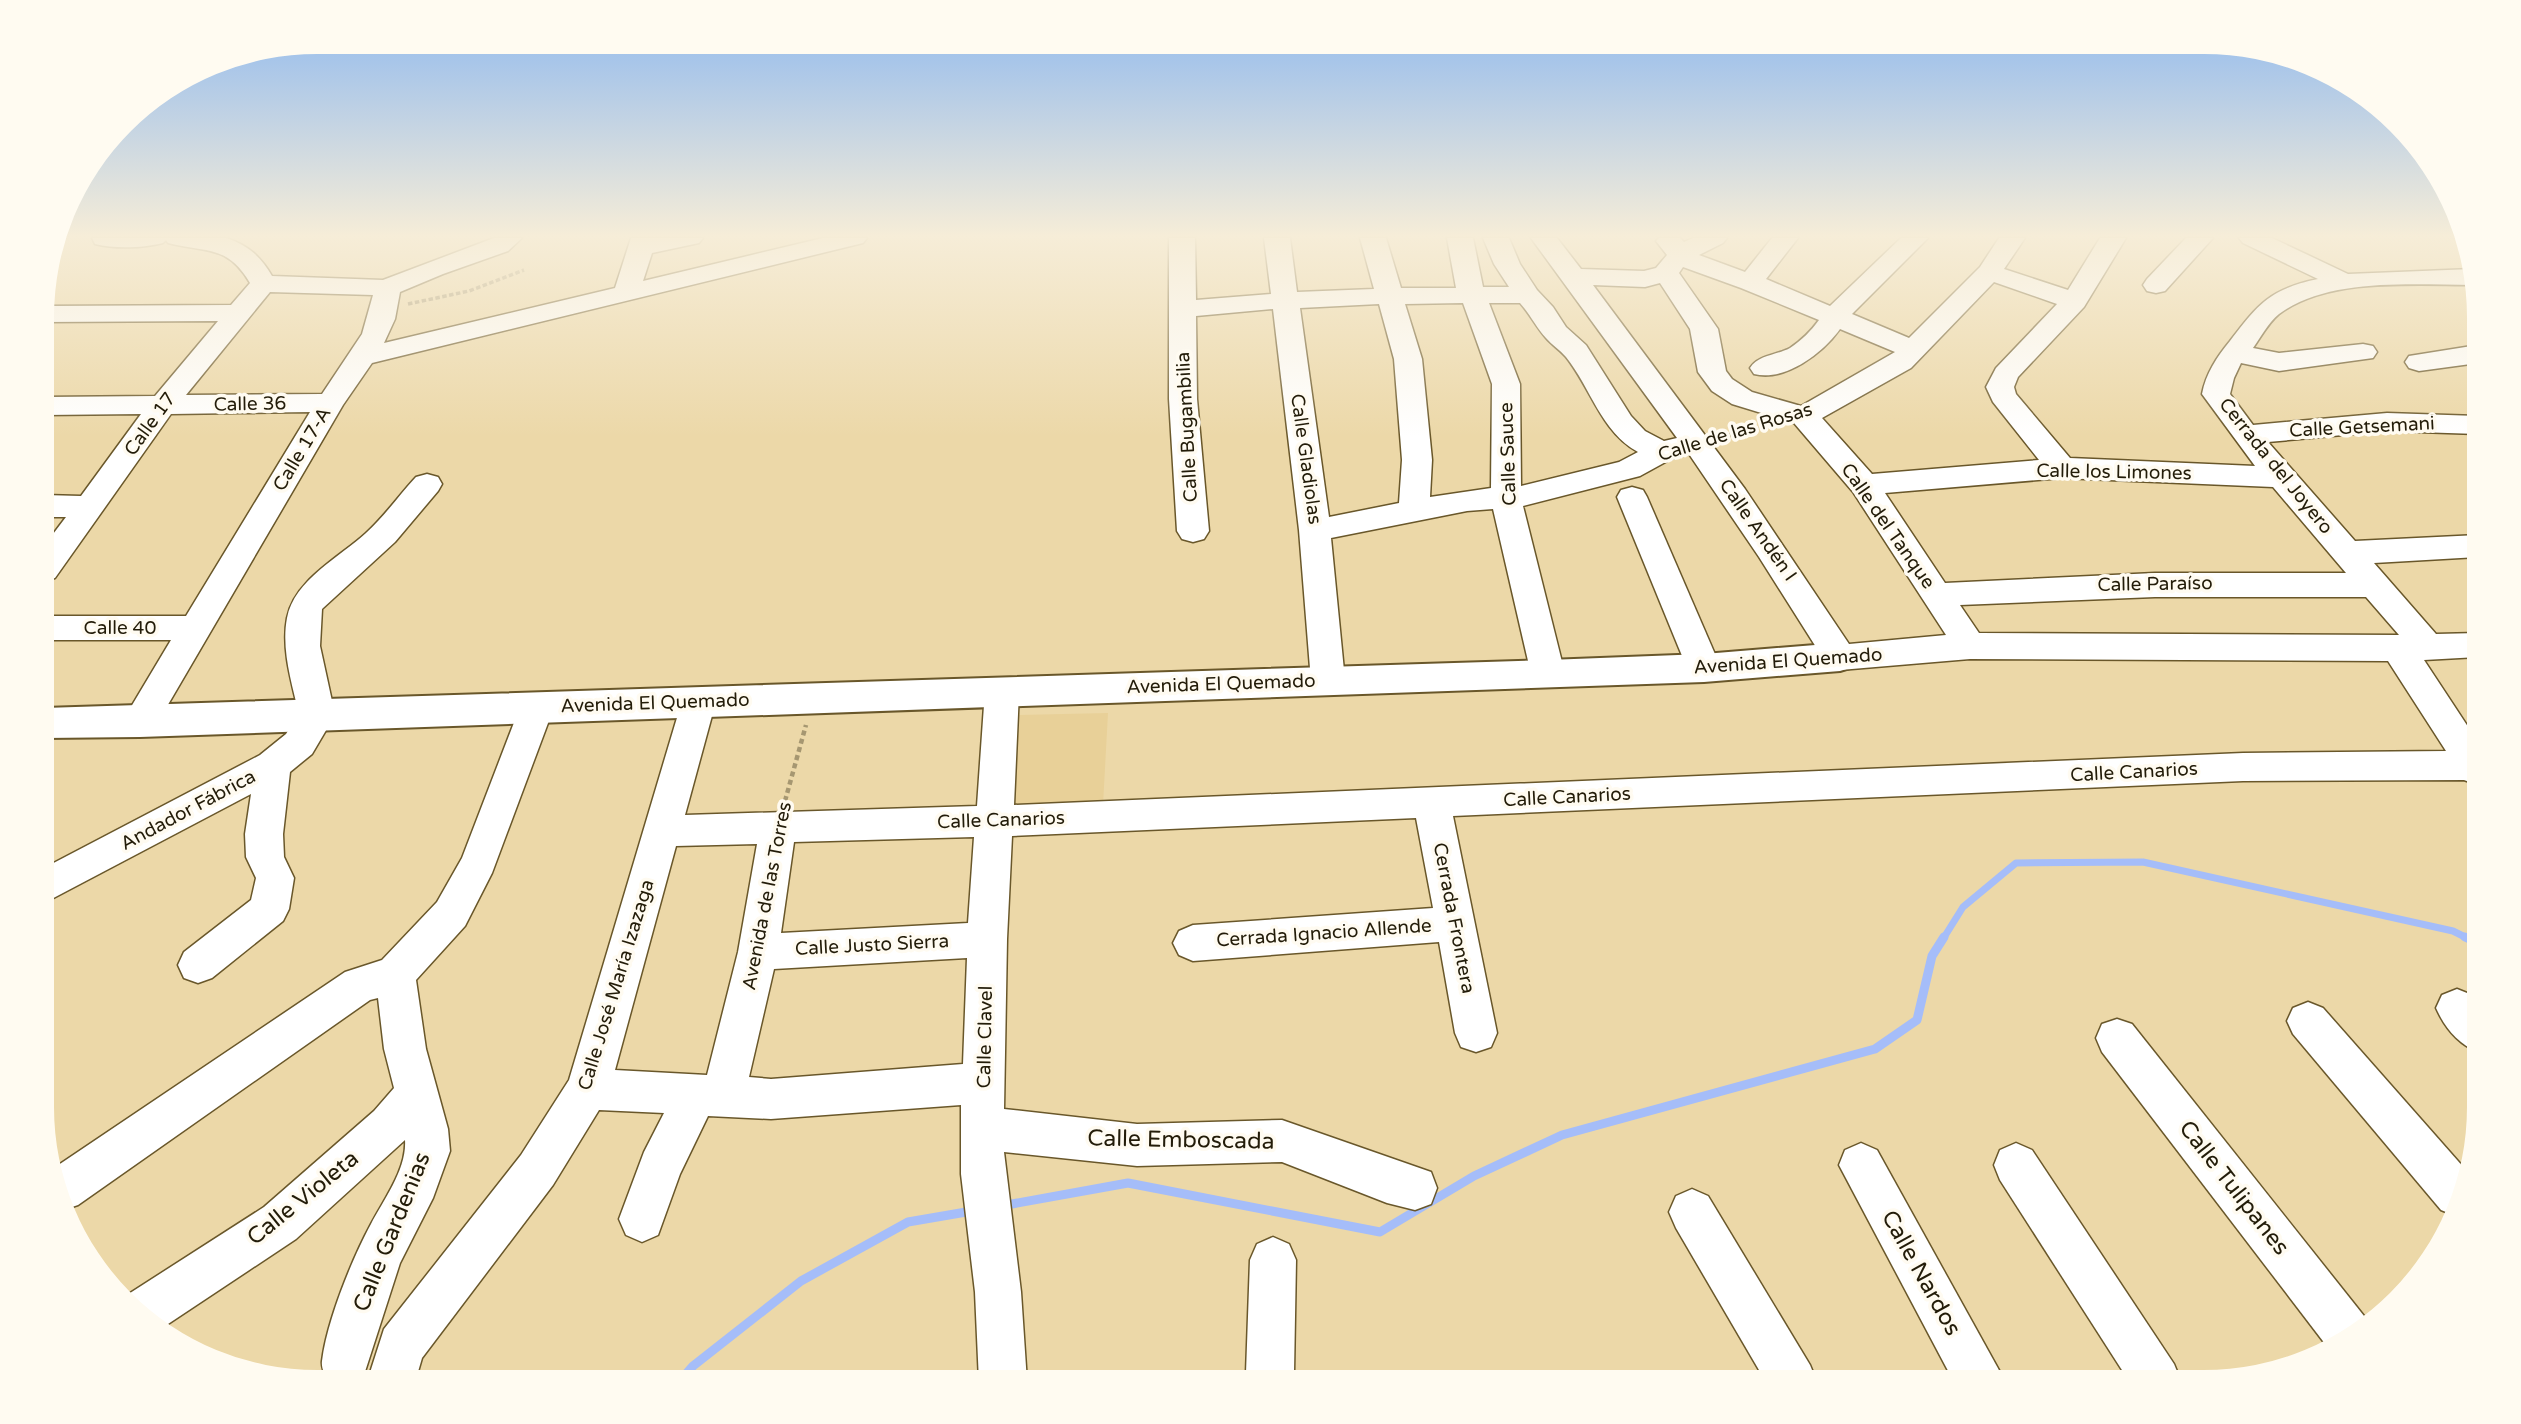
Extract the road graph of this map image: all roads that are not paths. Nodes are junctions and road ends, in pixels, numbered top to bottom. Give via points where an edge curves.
1 (245, 304) edge
2 (385, 304) edge
3 (581, 304) edge
4 (1182, 304) edge
5 (1220, 304) edge
6 (1285, 304) edge
7 (1392, 304) edge
8 (1476, 304) edge
9 (1536, 304) edge
10 (1595, 304) edge
11 (1693, 304) edge
12 (1806, 304) edge
13 (1847, 304) edge
14 (1957, 304) edge
15 (2072, 304) edge
16 (2275, 304) edge
17 (1182, 310) junction
18 (237, 313) junction
19 (54, 314) edge
20 (1835, 316) junction
21 (1913, 349) junction
22 (2363, 352) dead end
23 (2234, 353) junction
24 (2467, 355) edge
25 (361, 356) junction
26 (2419, 362) dead end
27 (1764, 368) dead end
28 (330, 403) junction
29 (54, 406) edge
30 (162, 406) junction
31 (1804, 416) junction
32 (2467, 425) edge
33 (2245, 435) junction
34 (1695, 443) junction
35 (1661, 452) junction
36 (2062, 468) junction
37 (2281, 477) junction
38 (427, 484) dead end
39 (1864, 485) junction
40 (1632, 497) dead end
41 (1506, 498) junction
42 (54, 506) edge
43 (91, 507) junction
44 (1413, 510) junction
45 (1315, 530) junction
46 (1193, 531) dead end
47 (2467, 547) edge
48 (2347, 553) junction
49 (54, 557) edge
50 (2372, 585) junction
51 (1937, 596) junction
52 (54, 628) edge
53 (196, 628) junction
54 (1970, 646) junction
55 (2467, 646) edge
56 (2413, 648) junction
57 (1840, 657) junction
58 (1704, 668) junction
59 (1548, 674) junction
60 (1328, 681) junction
61 (1002, 691) junction
62 (699, 701) junction
63 (537, 706) junction
64 (317, 715) junction
65 (140, 722) junction
66 (54, 723) edge
67 (2467, 751) edge
68 (273, 765) junction
69 (2467, 768) edge
70 (1432, 803) junction
71 (992, 821) junction
72 (778, 828) junction
73 (660, 831) junction
74 (54, 882) edge
75 (1455, 923) junction
76 (987, 939) junction
77 (1193, 943) dead end
78 (758, 952) junction
79 (198, 965) dead end
80 (395, 975) junction
81 (2308, 1021) dead end
82 (1476, 1033) dead end
83 (2116, 1038) dead end
84 (984, 1083) junction
85 (588, 1089) junction
86 (416, 1095) junction
87 (709, 1096) junction
88 (982, 1128) junction
89 (1861, 1165) dead end
90 (2016, 1165) dead end
91 (66, 1186) edge
92 (1415, 1188) dead end
93 (2454, 1189) edge
94 (1692, 1212) dead end
95 (642, 1219) dead end
96 (1273, 1260) dead end
97 (149, 1309) edge
98 (2344, 1329) edge
99 (396, 1364) edge
100 (334, 1370) edge
101 (354, 1370) edge
102 (1002, 1370) edge
103 (1270, 1370) edge
104 (1786, 1370) edge
105 (1975, 1370) edge
106 (2150, 1370) edge

1 - 18 street, Calle 17
2 - 25 street, Calle 17-A
3 - 25 street
4 - 17 street, Calle Bugambilia
5 - 17 street
6 - 45 street, Calle Gladiolas
7 - 44 street via 1408,359 1418,460
8 - 41 street, Calle Sauce via 1506,384
9 - 35 street via 1576,351 1620,422 1635,438
10 - 34 street, Calle Andén I
11 - 31 street via 1704,329 1712,372 1722,384 1742,398
12 - 20 street
13 - 20 street
14 - 21 street, Calle de las Rosas
15 - 36 street via 2006,374 2000,387
16 - 23 street, Cerrada del Joyero via 2259,318
17 - 46 street, Calle Bugambilia
18 - 19 street
18 - 30 street, Calle 17
20 - 21 street
20 - 27 street via 1819,339 1798,355
21 - 31 street, Calle de las Rosas via 1900,362
22 - 23 street via 2279,362
23 - 33 street, Cerrada del Joyero via 2219,374 2217,394
24 - 26 street
25 - 28 street, Calle 17-A
28 - 30 street, Calle 36
28 - 53 street, Calle 17-A
29 - 30 street, Calle 36
30 - 43 street, Calle 17
31 - 39 street, Calle del Tanque
32 - 33 street, Calle Getsemani via 2387,422
33 - 37 street, Cerrada del Joyero
34 - 35 street, Calle de las Rosas
34 - 57 street, Calle Andén I via 1788,571
35 - 41 street, Calle de las Rosas via 1629,470
36 - 37 street, Calle los Limones
36 - 39 street, Calle los Limones
37 - 48 street, Cerrada del Joyero
38 - 64 street via 377,541 306,608 304,656
39 - 51 street, Calle del Tanque
40 - 58 street
41 - 44 street, Calle de las Rosas
41 - 59 street, Calle Sauce
42 - 43 street
43 - 49 street, Calle 17
44 - 45 street, Calle de las Rosas
45 - 60 street, Calle Gladiolas
47 - 48 street
48 - 50 street, Cerrada del Joyero
50 - 51 street, Calle Paraíso via 2044,587
50 - 56 street, Cerrada del Joyero
51 - 54 street, Calle del Tanque
52 - 53 street, Calle 40
53 - 65 street, Calle 17-A
54 - 56 street, Avenida El Quemado
54 - 57 street, Avenida El Quemado
55 - 56 street, Avenida El Quemado
56 - 67 street, Cerrada del Joyero
57 - 58 main road, Avenida El Quemado
58 - 59 main road, Avenida El Quemado
59 - 60 main road, Avenida El Quemado
60 - 61 main road, Avenida El Quemado
61 - 62 main road, Avenida El Quemado
61 - 71 street, Calle Clavel
62 - 63 main road, Avenida El Quemado
62 - 73 street, Calle José María Izazaga
63 - 64 main road, Avenida El Quemado
63 - 80 street via 479,862 451,914
64 - 65 main road, Avenida El Quemado
64 - 68 street, Andador Fábrica via 299,744
65 - 66 main road, Avenida El Quemado
68 - 74 street, Andador Fábrica
68 - 79 street via 264,834 265,857 275,878 269,909
69 - 70 street, Calle Canarios via 2243,767
70 - 71 street, Calle Canarios
70 - 75 street, Cerrada Frontera
71 - 72 street, Calle Canarios
71 - 76 street, Calle Clavel
72 - 73 street, Calle Canarios
72 - 78 street, Avenida de las Torres
73 - 85 street, Calle José María Izazaga
75 - 77 street, Cerrada Ignacio Allende
75 - 82 street, Cerrada Frontera
76 - 78 street, Calle Justo Sierra
76 - 84 street, Calle Clavel
78 - 87 street, Avenida de las Torres
80 - 86 street, Calle Gardenias
80 - 91 street via 359,985
81 - 93 street
83 - 98 street, Calle Tulipanes
84 - 87 street via 771,1099
84 - 88 street, Calle Clavel
85 - 87 street
85 - 99 street, Calle José María Izazaga via 537,1170
86 - 97 street, Calle Violeta via 389,1126 280,1223
86 - 100 street, Calle Gardenias via 428,1151 380,1253
87 - 95 street, Avenida de las Torres via 660,1167
88 - 92 street, Calle Emboscada via 1137,1144 1282,1141
88 - 102 street, Calle Clavel
89 - 105 street, Calle Nardos
90 - 106 street
94 - 104 street
96 - 103 street
99 - 101 street

